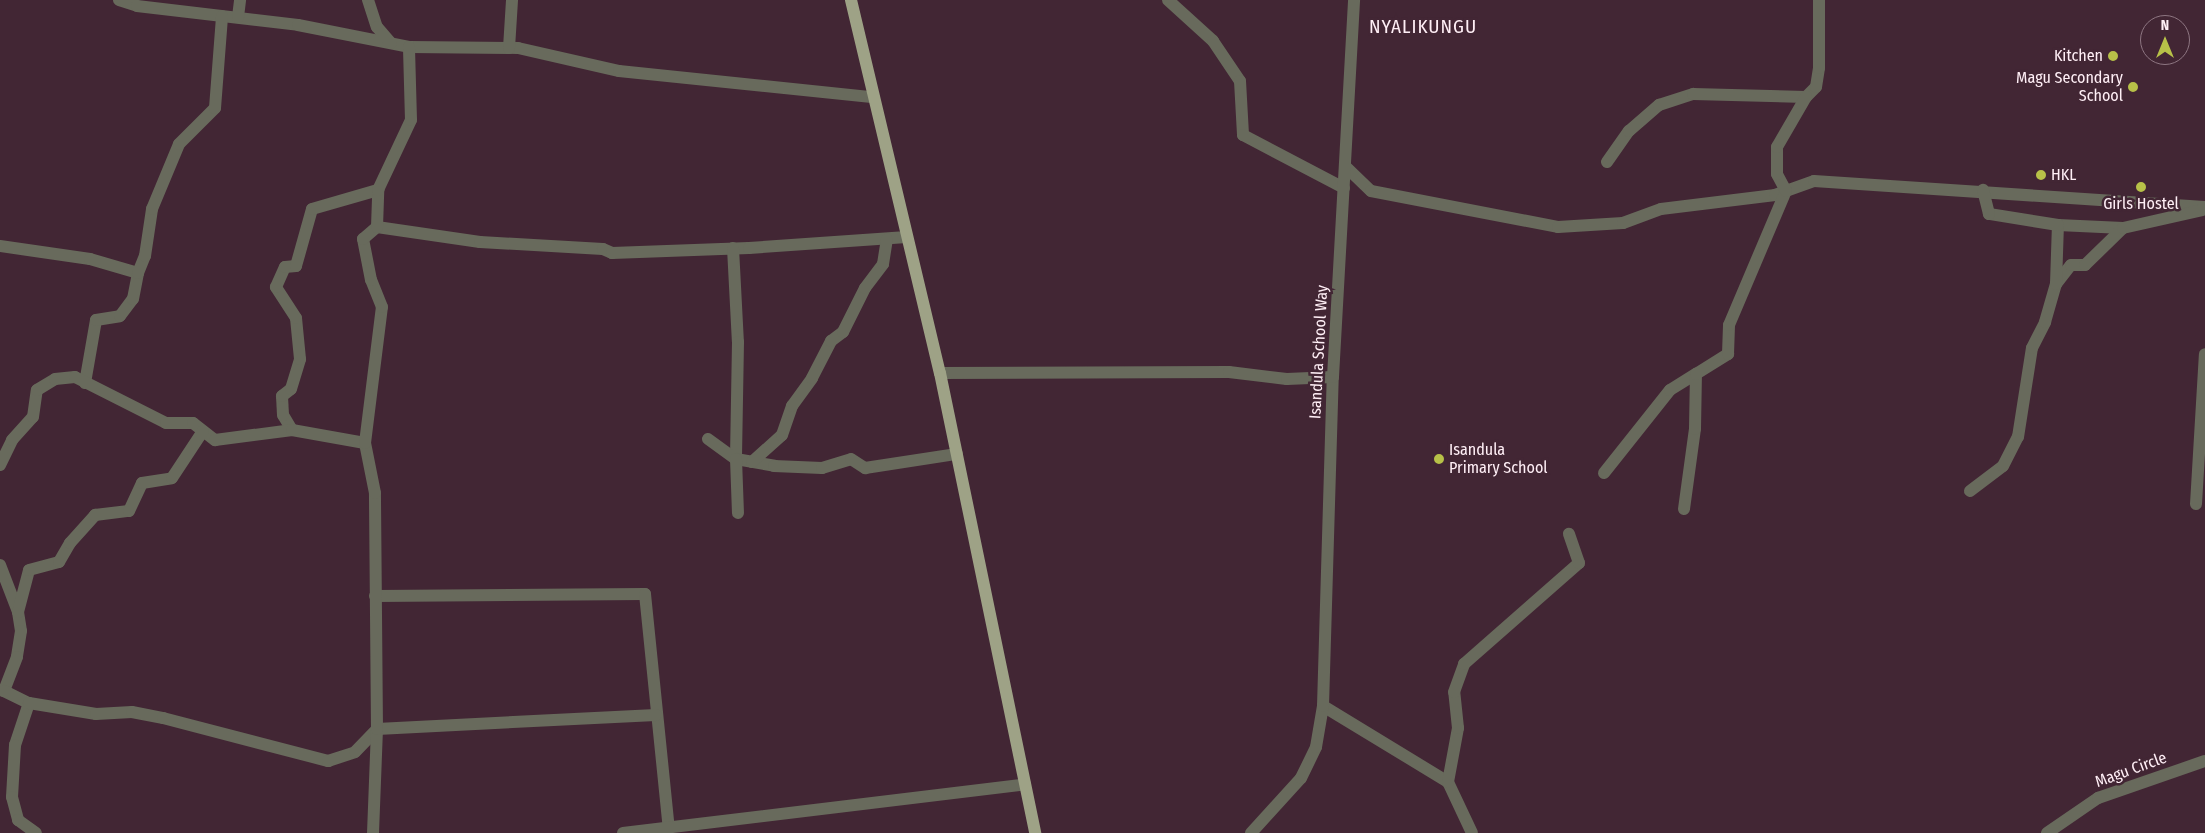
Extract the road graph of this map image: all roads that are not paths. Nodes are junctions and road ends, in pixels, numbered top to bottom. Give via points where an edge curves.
1 (119, 0) edge
2 (240, 0) edge
3 (368, 0) edge
4 (512, 0) edge
5 (851, 0) edge
6 (1168, 0) edge
7 (1354, 0) edge
8 (1819, 0) edge
9 (222, 16) junction
10 (238, 17) junction
11 (391, 43) junction
12 (409, 47) junction
13 (508, 48) junction
14 (872, 97) junction
15 (1806, 97) junction
16 (1607, 162) dead end
17 (1345, 166) junction
18 (1344, 188) junction
19 (378, 190) junction
20 (1983, 190) junction
21 (1786, 191) junction
22 (2205, 208) edge
23 (2058, 225) junction
24 (376, 227) junction
25 (2123, 228) junction
26 (907, 237) junction
27 (887, 239) junction
28 (0, 246) edge
29 (733, 248) junction
30 (138, 273) junction
31 (2056, 284) junction
32 (2205, 354) edge
33 (940, 373) junction
34 (1696, 374) junction
35 (1333, 377) junction
36 (85, 383) junction
37 (203, 430) junction
38 (292, 430) junction
39 (708, 439) dead end
40 (365, 443) junction
41 (956, 454) junction
42 (736, 459) junction
43 (752, 462) junction
44 (0, 465) edge
45 (1604, 473) dead end
46 (1970, 491) dead end
47 (2196, 504) dead end
48 (1684, 509) dead end
49 (738, 513) dead end
50 (1569, 534) dead end
51 (0, 565) edge
52 (375, 596) junction
53 (18, 612) junction
54 (2, 690) edge
55 (29, 703) junction
56 (1323, 706) junction
57 (656, 715) junction
58 (376, 730) junction
59 (2205, 761) edge
60 (2191, 766) junction
61 (2205, 770) edge
62 (1448, 782) junction
63 (1025, 784) junction
64 (668, 829) junction
65 (36, 833) edge
66 (373, 833) edge
67 (623, 833) edge
68 (1035, 833) edge
69 (1252, 833) edge
70 (1472, 833) edge
71 (2047, 833) edge

1 - 9 street via 137,6
2 - 10 street
3 - 11 street via 377,26
4 - 13 street
5 - 14 main road
6 - 18 street via 1213,41 1240,82 1242,135
7 - 17 street, Isandula School Way
8 - 15 street via 1819,68 1816,86
9 - 10 street
9 - 30 street via 215,108 180,144 152,209 145,256
10 - 11 street
11 - 12 street
12 - 13 street
12 - 19 street via 411,120
13 - 14 street via 619,71
14 - 26 main road
15 - 16 street via 1693,94 1659,105 1630,131
15 - 21 street via 1777,147 1777,174
17 - 18 street, Isandula School Way
17 - 21 street via 1371,191 1558,227 1623,223 1661,209
18 - 35 street, Isandula School Way
19 - 24 street
19 - 38 street via 312,210 296,266 285,267 276,287 296,318 300,359 291,389 282,396 283,415
20 - 21 street via 1814,181
20 - 22 street
20 - 23 street via 1989,214
21 - 34 street via 1729,325 1728,354
22 - 25 street
23 - 25 street
23 - 31 street
24 - 29 street via 480,242 604,249 612,253
24 - 40 street via 363,239 371,280 382,307
25 - 31 street via 2085,265 2071,265
26 - 27 street
26 - 33 main road
27 - 29 street
27 - 43 street via 883,264 865,288 843,332 831,341 812,378 792,406 782,435
28 - 30 street via 90,259
29 - 42 street via 738,342
30 - 36 street via 133,299 120,316 96,320
31 - 46 street via 2045,322 2032,348 2018,437 2003,466
32 - 47 street
33 - 35 street via 1229,372 1287,379
33 - 41 main road
34 - 45 street via 1670,390
34 - 48 street via 1695,429
35 - 56 street, Isandula School Way
36 - 37 street via 166,424 194,423
36 - 44 street via 74,377 55,379 37,390 33,417 12,440
37 - 38 street via 215,440
37 - 53 street via 172,478 142,483 129,511 95,516 70,543 59,562 29,570
38 - 40 street
39 - 42 street
40 - 52 street via 375,493
41 - 43 street via 865,468 851,459 822,468
41 - 63 main road
42 - 43 street
42 - 49 street
50 - 62 street via 1579,563 1464,664 1454,692 1458,728
51 - 53 street
52 - 57 street via 645,594
52 - 58 street
53 - 54 street via 21,631 17,657
54 - 55 street
55 - 58 street via 96,714 132,712 163,718 328,761 355,752
55 - 65 street via 15,745 12,796 18,820
56 - 62 street
56 - 69 street, Isandula School Way via 1316,747 1301,778
57 - 58 street
57 - 64 street
58 - 66 street
59 - 60 street, Magu Circle
60 - 61 street
60 - 71 street, Magu Circle via 2098,798
62 - 70 street
63 - 64 street
63 - 68 main road
64 - 67 street

